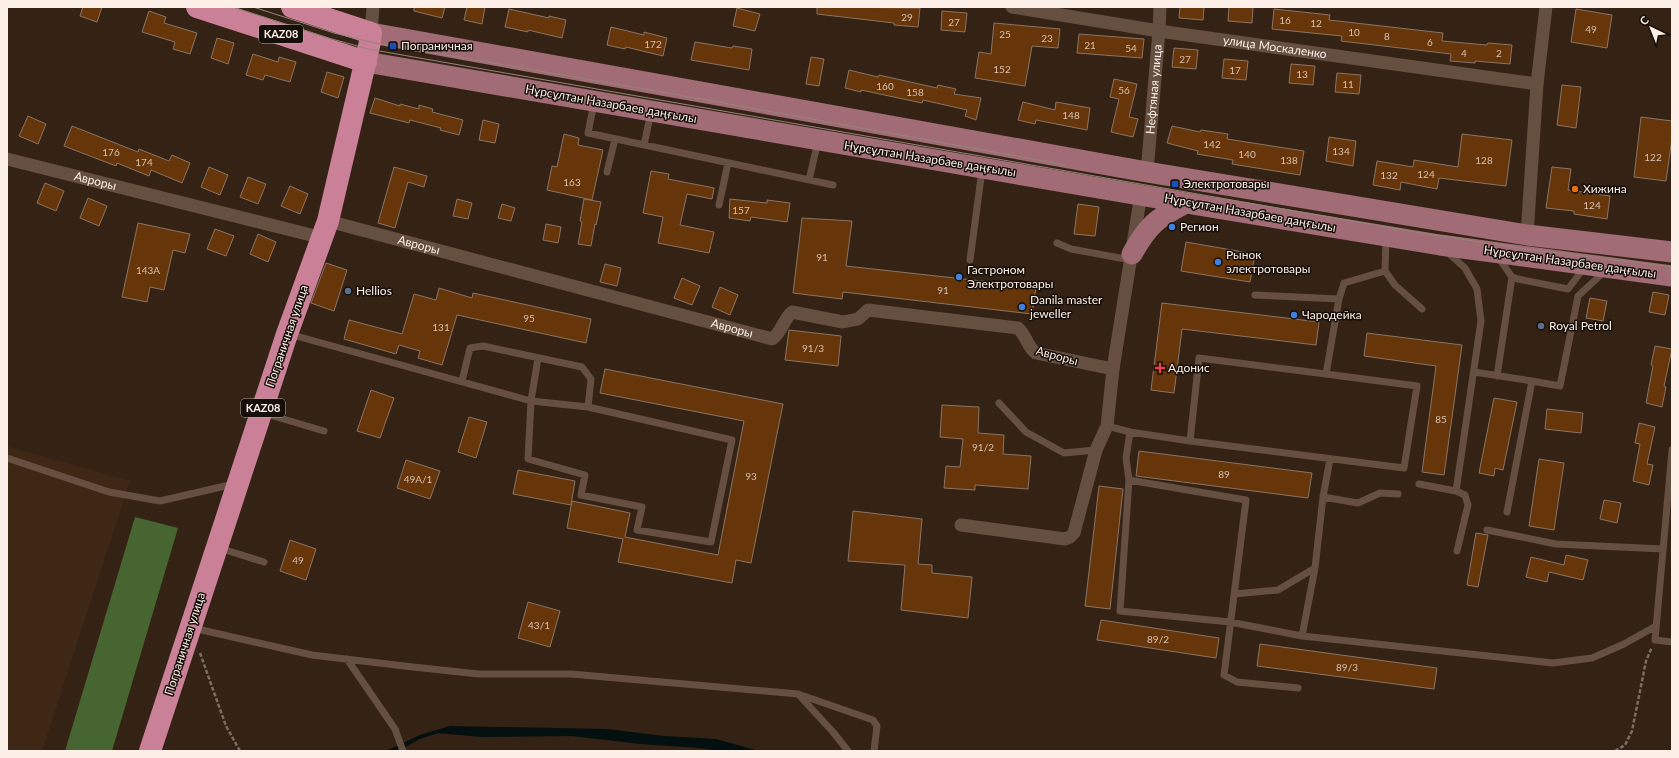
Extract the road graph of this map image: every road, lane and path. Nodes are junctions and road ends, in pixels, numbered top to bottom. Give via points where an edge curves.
1 (196, 7) edge
2 (292, 7) edge
3 (373, 7) edge
4 (1012, 7) edge
5 (1160, 7) edge
6 (1546, 7) edge
7 (1159, 31) junction
8 (371, 33) junction
9 (366, 62) junction
10 (1537, 84) junction
11 (594, 101) junction
12 (651, 111) junction
13 (615, 139) junction
14 (818, 141) junction
15 (644, 145) junction
16 (7, 160) edge
17 (728, 163) junction
18 (983, 168) junction
19 (607, 172) dead end
20 (1147, 172) junction
21 (809, 180) junction
22 (832, 185) dead end
23 (1142, 194) junction
24 (1186, 203) junction
25 (719, 204) dead end
26 (325, 229) junction
27 (1527, 235) junction
28 (1386, 236) junction
29 (1057, 243) dead end
30 (1440, 245) junction
31 (1494, 252) junction
32 (1672, 252) edge
33 (1131, 257) junction
34 (970, 260) dead end
35 (1586, 264) junction
36 (1609, 268) junction
37 (1385, 271) junction
38 (1672, 276) edge
39 (1512, 277) junction
40 (1568, 289) junction
41 (1256, 295) dead end
42 (1578, 296) junction
43 (1339, 299) junction
44 (1422, 308) dead end
45 (287, 334) junction
46 (538, 358) junction
47 (1113, 369) junction
48 (1474, 372) junction
49 (1326, 374) junction
50 (1497, 376) junction
51 (462, 381) junction
52 (1532, 381) junction
53 (531, 400) junction
54 (999, 403) dead end
55 (588, 407) junction
56 (261, 413) junction
57 (1106, 426) junction
58 (324, 431) dead end
59 (1130, 432) junction
60 (1190, 441) junction
61 (1096, 450) junction
62 (1672, 450) edge
63 (7, 458) edge
64 (1330, 459) junction
65 (1129, 480) junction
66 (238, 483) junction
67 (1419, 484) dead end
68 (1456, 491) junction
69 (1398, 494) dead end
70 (1323, 497) junction
71 (1669, 509) edge
72 (1507, 512) dead end
73 (961, 525) dead end
74 (1487, 530) dead end
75 (217, 547) junction
76 (1663, 550) junction
77 (1457, 552) dead end
78 (264, 562) dead end
79 (1315, 568) junction
80 (1234, 594) junction
81 (1230, 622) junction
82 (1656, 626) junction
83 (191, 628) junction
84 (1302, 636) junction
85 (1655, 640) junction
86 (1672, 642) edge
87 (347, 659) junction
88 (1298, 688) dead end
89 (798, 694) junction
90 (150, 751) edge
91 (240, 751) edge
92 (403, 751) edge
93 (848, 751) edge
94 (874, 751) edge
95 (1615, 751) edge

1 - 9 highway, Нұрсұлтан Назарбаев даңғылы / KAZ08
2 - 8 highway, Нұрсұлтан Назарбаев даңғылы
3 - 8 street, Пограничная улица
4 - 7 street, улица Москаленко
5 - 7 street, Нефтяная улица
6 - 10 street
7 - 10 street, улица Москаленко
7 - 20 street, Нефтяная улица
8 - 9 highway, Пограничная улица / KAZ08
8 - 20 main road, Нұрсұлтан Назарбаев даңғылы
9 - 11 main road, Нұрсұлтан Назарбаев даңғылы
9 - 26 highway, Пограничная улица / KAZ08
10 - 27 street
11 - 12 main road, Нұрсұлтан Назарбаев даңғылы
11 - 13 lane via 588,133
12 - 14 main road, Нұрсұлтан Назарбаев даңғылы
12 - 15 lane
13 - 15 lane
13 - 19 lane
14 - 18 main road, Нұрсұлтан Назарбаев даңғылы
14 - 21 lane
15 - 17 lane
16 - 26 street, Авроры
17 - 21 lane
17 - 25 lane
18 - 23 main road, Нұрсұлтан Назарбаев даңғылы
18 - 34 lane
20 - 23 main road
20 - 27 main road, Нұрсұлтан Назарбаев даңғылы
21 - 22 lane
23 - 24 main road, Нұрсұлтан Назарбаев даңғылы
23 - 33 street
24 - 28 main road, Нұрсұлтан Назарбаев даңғылы
24 - 33 main road via 1153,222
26 - 45 highway, Пограничная улица / KAZ08
26 - 47 street, Авроры via 772,339 792,312 843,322 858,318 868,310 1018,328 1036,353
27 - 32 main road, Нұрсұлтан Назарбаев даңғылы
28 - 30 main road, Нұрсұлтан Назарбаев даңғылы
28 - 37 lane
29 - 33 lane via 1071,249
30 - 31 main road, Нұрсұлтан Назарбаев даңғылы
30 - 48 lane via 1465,268 1477,289 1481,321
31 - 35 main road, Нұрсұлтан Назарбаев даңғылы
31 - 39 lane
33 - 47 street
35 - 36 main road, Нұрсұлтан Назарбаев даңғылы
35 - 40 lane
36 - 38 main road, Нұрсұлтан Назарбаев даңғылы
36 - 42 lane
37 - 43 lane via 1344,284
37 - 44 lane via 1395,285
39 - 40 lane
39 - 50 lane
40 - 42 lane
41 - 43 lane
42 - 52 lane via 1560,386
43 - 49 lane
45 - 51 lane
45 - 56 highway, Пограничная улица / KAZ08
46 - 51 lane via 483,346 470,348
46 - 53 lane
46 - 55 lane via 582,367 591,379
47 - 57 street
48 - 50 lane
48 - 68 lane
49 - 60 lane via 1199,358
49 - 64 lane via 1417,386 1404,468
50 - 52 lane
51 - 53 lane
52 - 72 lane
53 - 55 lane
53 - 55 lane via 528,459 585,475 581,495 642,508 637,530 711,542 732,440
54 - 61 lane via 1026,432 1064,453
56 - 58 lane
56 - 66 highway, Пограничная улица / KAZ08
57 - 59 lane
57 - 61 street
59 - 60 lane
59 - 65 lane via 1126,458
60 - 64 lane
61 - 73 street via 1074,533 1070,537 1065,539
62 - 71 lane
63 - 66 lane via 109,492 160,501
64 - 70 lane
65 - 80 lane via 1246,500
65 - 81 lane via 1120,611
66 - 75 highway, Пограничная улица / KAZ08
67 - 68 lane
68 - 77 lane via 1465,495 1468,505
69 - 70 lane via 1380,493 1358,503
70 - 79 lane
71 - 76 lane
74 - 76 lane via 1556,544
75 - 78 lane
75 - 83 highway, Пограничная улица / KAZ08
76 - 82 lane
79 - 80 lane via 1278,590
79 - 84 lane
80 - 81 lane
81 - 84 lane
81 - 88 lane via 1224,675 1237,682
82 - 84 lane via 1592,658 1553,663
82 - 85 lane
83 - 87 lane via 312,655
83 - 90 highway, Пограничная улица / KAZ08
83 - 91 path via 226,726
85 - 86 lane
85 - 95 path via 1646,661 1632,731 1625,745
87 - 89 lane via 478,674 570,674
87 - 92 lane via 394,729
89 - 93 lane
89 - 94 lane via 874,720 877,726

